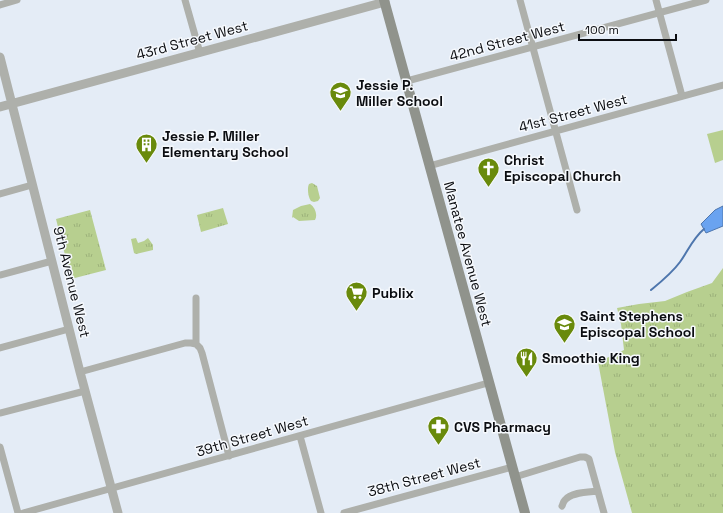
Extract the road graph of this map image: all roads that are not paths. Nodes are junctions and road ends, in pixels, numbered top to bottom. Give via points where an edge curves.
1 (17, 0) edge
2 (185, 0) edge
3 (386, 0) edge
4 (520, 0) edge
5 (656, 0) edge
6 (706, 0) edge
7 (0, 5) edge
8 (659, 13) junction
9 (533, 47) junction
10 (200, 52) junction
11 (0, 56) edge
12 (407, 82) junction
13 (723, 85) edge
14 (682, 96) junction
15 (12, 104) junction
16 (0, 107) edge
17 (556, 131) junction
18 (429, 166) junction
19 (32, 185) junction
20 (0, 194) edge
21 (577, 210) dead end
22 (52, 261) junction
23 (0, 275) edge
24 (196, 298) dead end
25 (69, 329) junction
26 (196, 344) junction
27 (0, 348) edge
28 (80, 372) junction
29 (488, 383) junction
30 (85, 390) junction
31 (0, 413) edge
32 (300, 436) junction
33 (0, 447) edge
34 (229, 456) junction
35 (512, 467) junction
36 (515, 477) junction
37 (112, 489) junction
38 (598, 491) junction
39 (562, 506) dead end
40 (18, 513) edge
41 (23, 513) edge
42 (118, 513) edge
43 (321, 513) edge
44 (344, 513) edge
45 (525, 513) edge
46 (604, 513) edge

1 - 7 street
2 - 10 street
3 - 10 street, 43rd Street West
3 - 12 main road, Manatee Avenue West
4 - 9 street
5 - 8 street
6 - 8 street, 42nd Street West
8 - 9 street, 42nd Street West
8 - 14 street
9 - 12 street, 42nd Street West
9 - 17 street
10 - 15 street, 43rd Street West
11 - 15 street, 9th Avenue West
12 - 18 main road, Manatee Avenue West
13 - 14 street, 41st Street West
14 - 17 street, 41st Street West
15 - 16 street, 43rd Street West
15 - 19 street, 9th Avenue West
17 - 18 street, 41st Street West
17 - 21 street
18 - 29 main road, Manatee Avenue West
19 - 20 street
19 - 22 street, 9th Avenue West
22 - 23 street
22 - 25 street, 9th Avenue West
24 - 26 street
25 - 27 street
25 - 28 street, 9th Avenue West
26 - 28 street via 185,343
26 - 34 street via 202,353
28 - 30 street, 9th Avenue West
29 - 32 street, 39th Street West
29 - 35 main road, Manatee Avenue West
30 - 31 street
30 - 37 street, 9th Avenue West
32 - 34 street, 39th Street West
32 - 43 street
33 - 40 street
34 - 37 street, 39th Street West
35 - 36 main road, Manatee Avenue West
35 - 44 street, 38th Street West
36 - 38 street via 585,457 589,459
36 - 45 main road, Manatee Avenue West
37 - 41 street, 39th Street West
37 - 42 street, 9th Avenue West
38 - 39 street via 570,496 564,500
38 - 46 street

